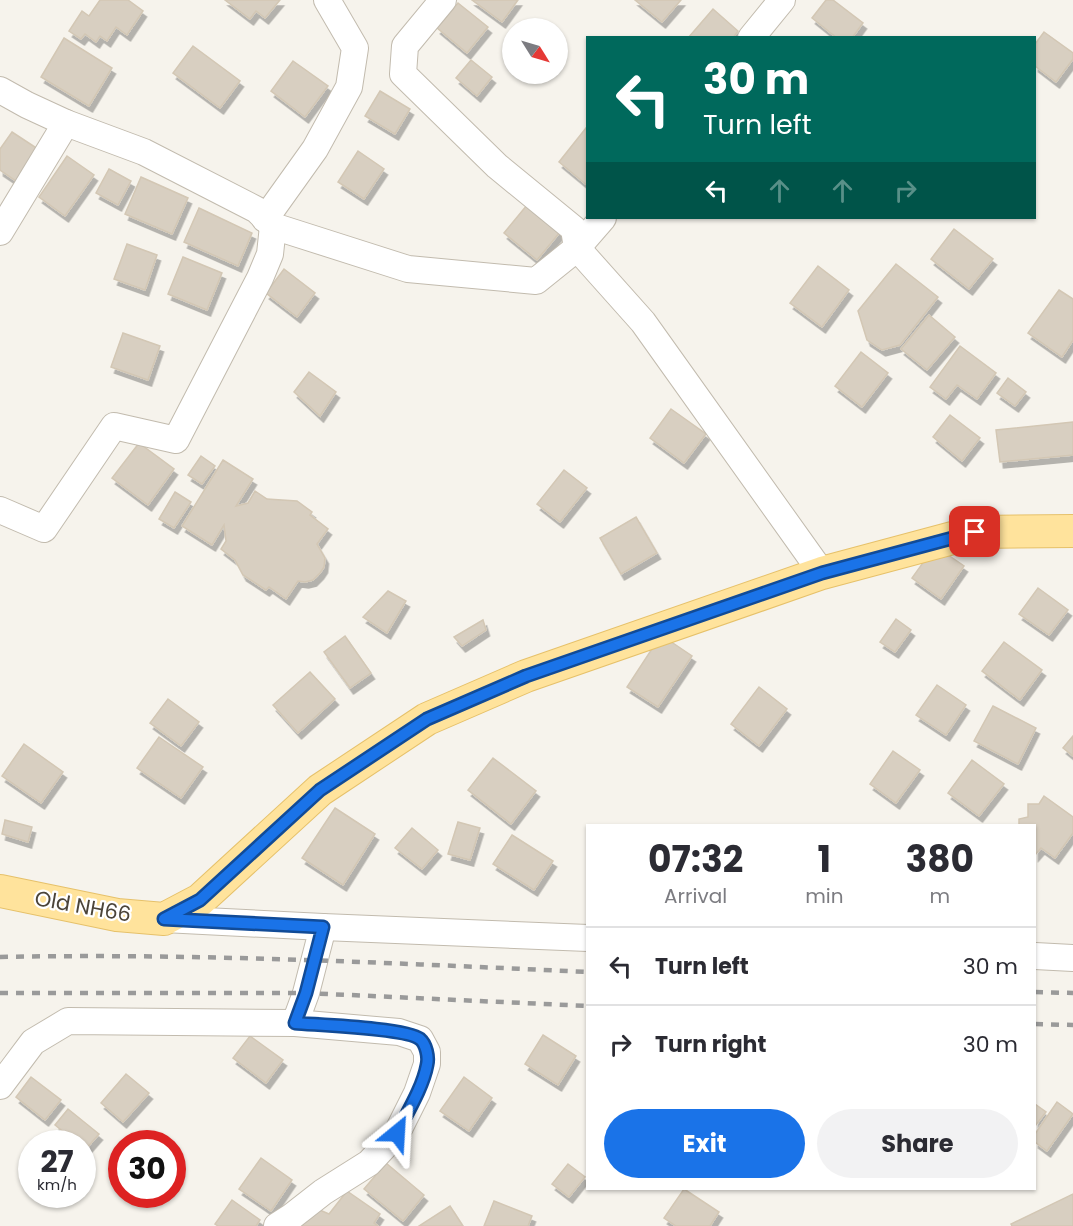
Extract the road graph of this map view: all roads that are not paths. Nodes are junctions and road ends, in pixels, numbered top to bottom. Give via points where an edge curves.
1 (327, 0) edge
2 (443, 0) edge
3 (782, 0) edge
4 (753, 36) edge
5 (0, 90) edge
6 (66, 123) junction
7 (602, 219) edge
8 (269, 222) junction
9 (0, 232) edge
10 (577, 248) junction
11 (0, 510) edge
12 (1073, 531) edge
13 (822, 573) junction
14 (0, 891) edge
15 (164, 919) junction
16 (323, 927) junction
17 (586, 938) edge
18 (1036, 956) edge
19 (1073, 958) edge
20 (295, 1023) junction
21 (0, 1086) edge
22 (277, 1226) edge

1 - 8 street via 355,48 349,87
2 - 10 street via 405,46 403,74 497,166 574,229
3 - 4 street
5 - 6 street
6 - 8 street via 144,152 257,210
6 - 9 street
7 - 10 street
8 - 10 street via 408,269 536,282
8 - 11 street via 270,254 260,279 176,441 114,426 44,529
10 - 13 street via 643,322
12 - 13 main road via 975,532
13 - 15 main road via 526,676 427,719 320,790 200,900
14 - 15 main road, Old NH66 via 117,915
15 - 16 street
16 - 17 street
16 - 20 street
18 - 19 street
20 - 21 street via 68,1021 33,1042
20 - 22 street via 399,1032 420,1039 427,1052 427,1064 397,1133 369,1163

